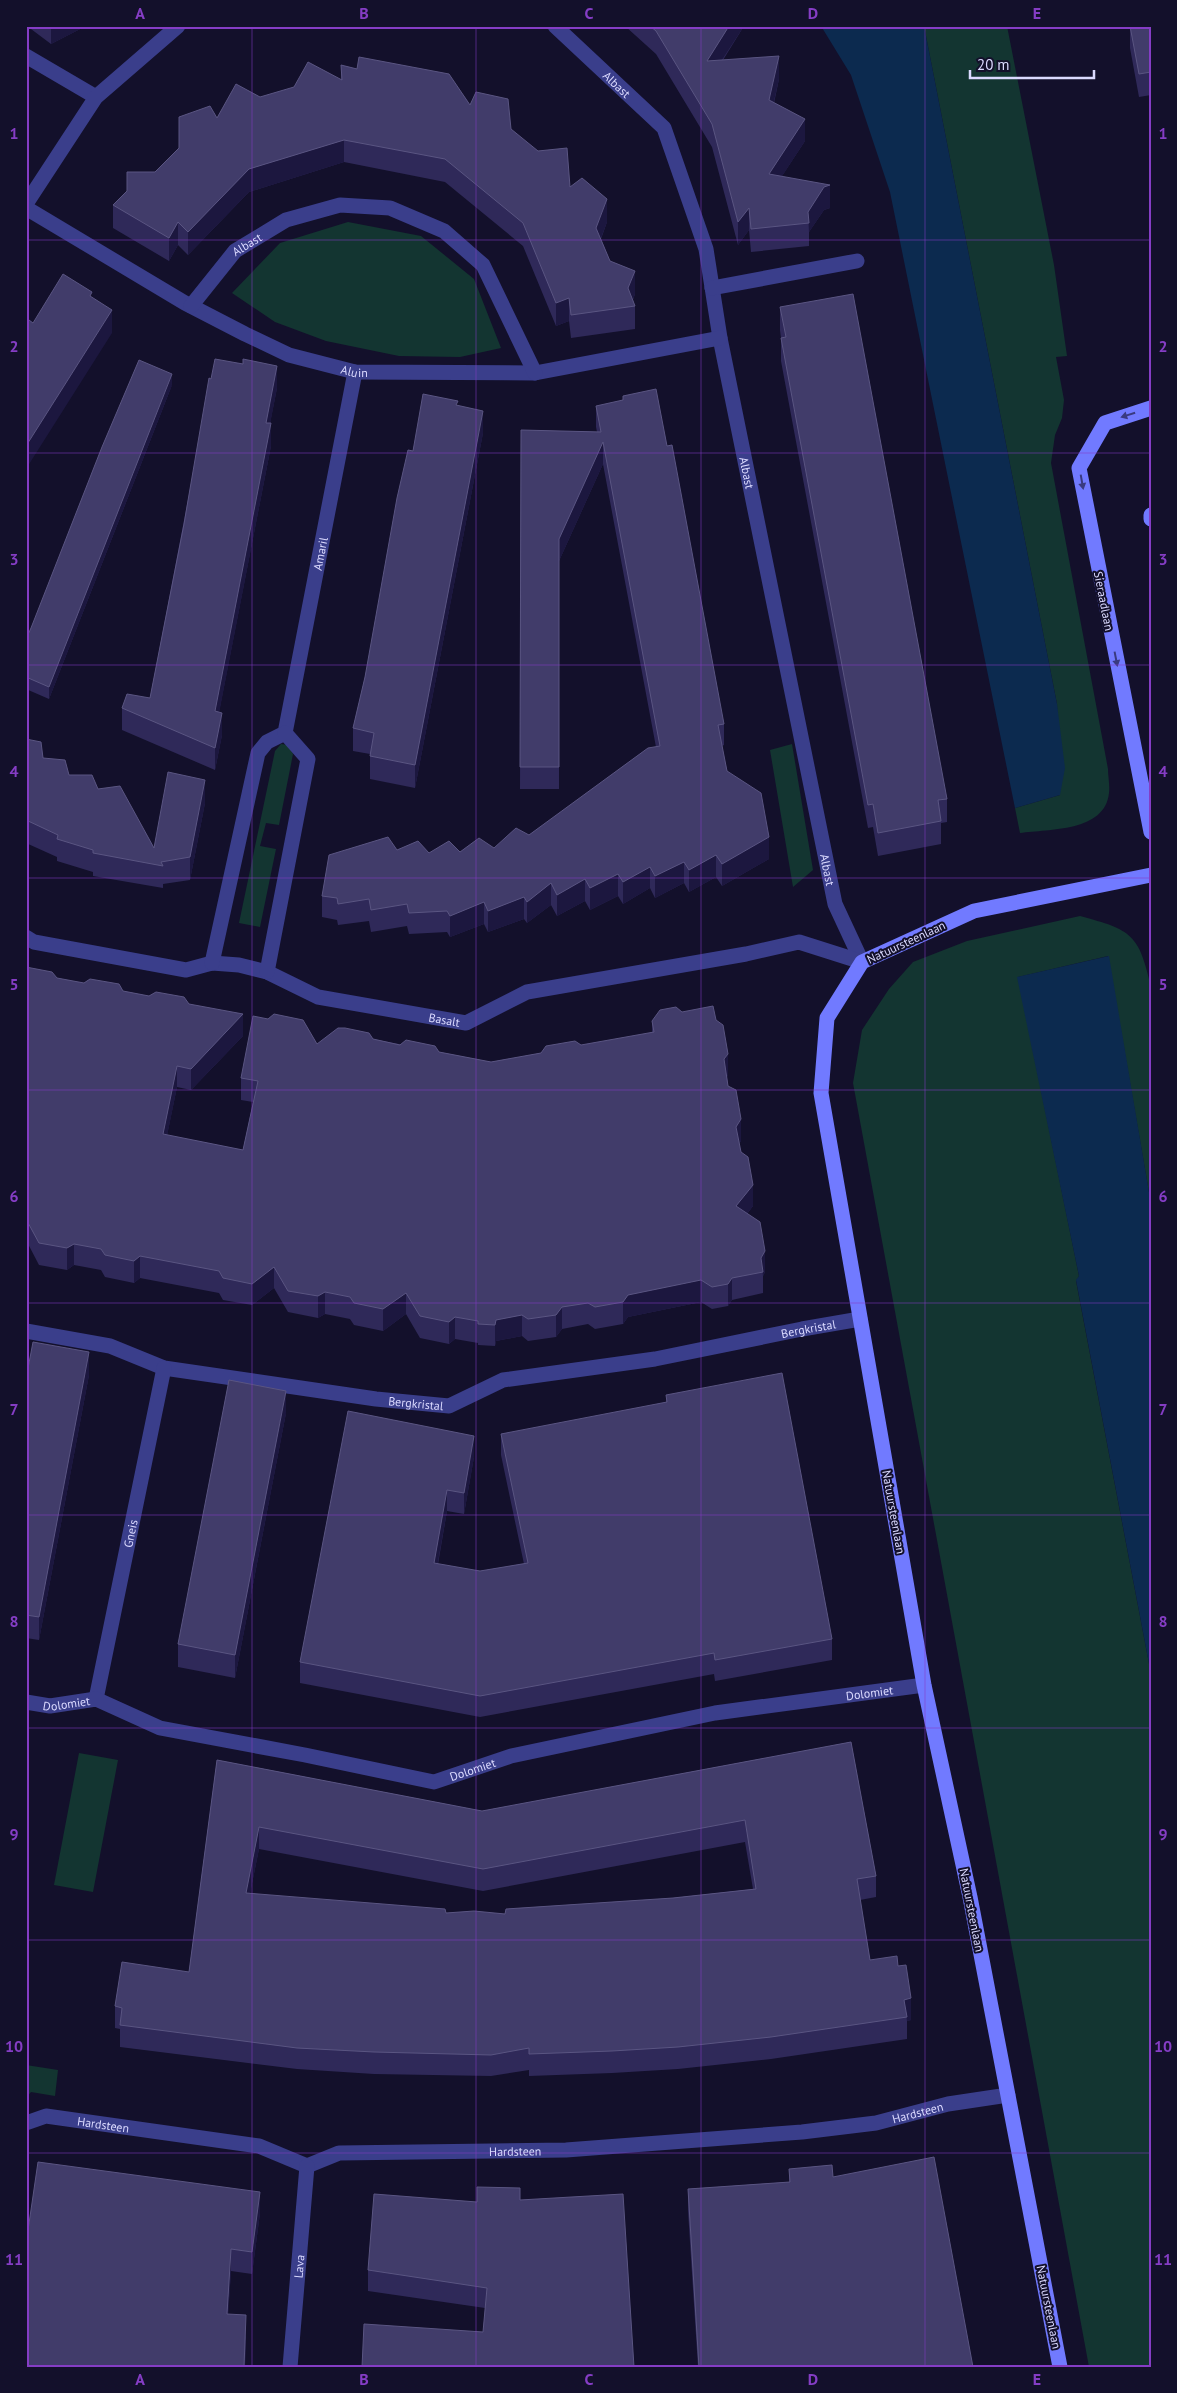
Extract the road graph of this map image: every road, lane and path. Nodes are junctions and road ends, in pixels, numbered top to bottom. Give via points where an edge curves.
1 (178, 26) edge
2 (555, 26) edge
3 (26, 56) edge
4 (96, 96) junction
5 (26, 206) edge
6 (857, 261) dead end
7 (712, 288) junction
8 (191, 306) junction
9 (720, 338) junction
10 (355, 372) junction
11 (535, 373) junction
12 (1151, 408) edge
13 (285, 733) junction
14 (1151, 832) edge
15 (1151, 875) edge
16 (26, 937) edge
17 (862, 962) junction
18 (212, 963) junction
19 (267, 972) junction
20 (860, 1320) junction
21 (26, 1331) edge
22 (164, 1368) junction
23 (924, 1685) junction
24 (96, 1699) junction
25 (26, 1702) edge
26 (1008, 2095) junction
27 (26, 2124) edge
28 (306, 2166) junction
29 (290, 2367) edge
30 (1060, 2367) edge

1 - 4 street
2 - 7 street, Albast via 664,128 706,248
3 - 4 street
4 - 5 street
5 - 8 street, Aluin
6 - 7 street
7 - 9 street, Albast
8 - 10 street, Aluin via 289,355
8 - 11 street, Albast via 235,251 286,220 340,205 390,208 444,231 483,265
9 - 11 street, Aluin
9 - 17 street, Albast via 835,904
10 - 11 street, Aluin
10 - 13 street, Amaril
12 -> 14 street, Sieraadlaan via 1105,423 1079,468
13 - 18 street via 267,742 258,753
13 - 19 street via 308,759
15 - 17 street, Natuursteenlaan via 974,911
16 - 18 street, Basalt via 34,942 186,970
17 - 19 street, Basalt via 799,942 527,992 466,1023 318,997
17 - 20 street, Natuursteenlaan via 827,1018 821,1093
18 - 19 street, Basalt
20 - 22 street, Bergkristal via 655,1359 503,1380 449,1406 376,1399
20 - 23 street, Natuursteenlaan
21 - 22 street, Bergkristal via 110,1346
22 - 24 street, Gneis
23 - 24 street, Dolomiet via 715,1713 511,1756 434,1782 305,1754 160,1728
23 - 26 street, Natuursteenlaan via 970,1897
24 - 25 street, Dolomiet via 50,1706
26 - 28 street, Hardsteen via 948,2104 876,2122 802,2132 566,2150 339,2153
26 - 30 street, Natuursteenlaan
27 - 28 street, Hardsteen via 46,2116 259,2146
28 - 29 street, Lava

